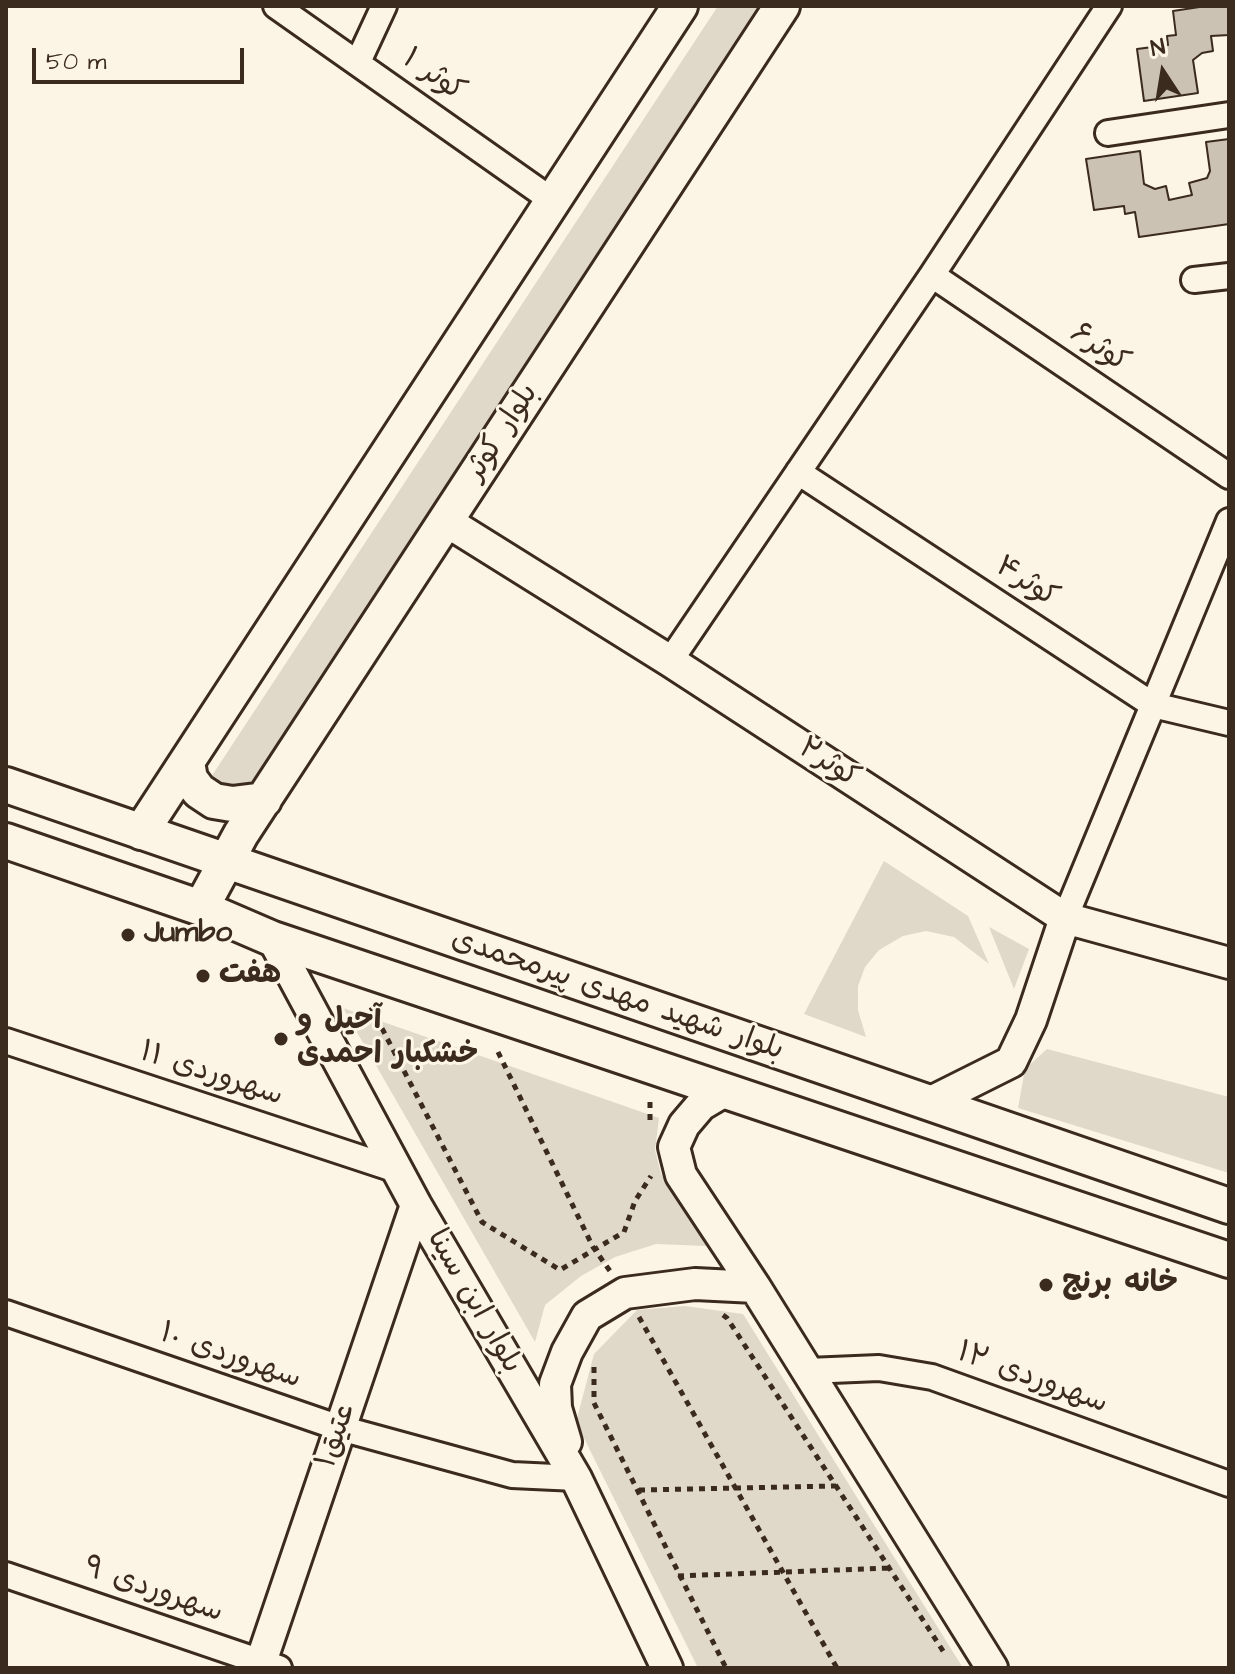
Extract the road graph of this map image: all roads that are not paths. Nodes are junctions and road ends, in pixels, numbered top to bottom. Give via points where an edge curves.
1 (276, 6) edge
2 (384, 6) edge
3 (680, 6) edge
4 (782, 6) edge
5 (1109, 6) edge
6 (358, 62) junction
7 (1229, 115) edge
8 (1108, 133) dead end
9 (553, 201) junction
10 (932, 275) junction
11 (1229, 276) edge
12 (1194, 280) dead end
13 (798, 472) junction
14 (1229, 476) edge
15 (446, 521) junction
16 (1229, 521) edge
17 (670, 661) junction
18 (1153, 705) junction
19 (1229, 723) edge
20 (187, 762) junction
21 (6, 785) edge
22 (264, 800) junction
23 (141, 832) junction
24 (6, 841) edge
25 (224, 861) junction
26 (201, 908) junction
27 (1065, 918) junction
28 (273, 939) junction
29 (1229, 963) edge
30 (6, 1041) edge
31 (723, 1092) junction
32 (929, 1103) junction
33 (397, 1170) junction
34 (416, 1205) junction
35 (1229, 1206) edge
36 (1229, 1260) edge
37 (755, 1287) junction
38 (6, 1313) edge
39 (808, 1371) junction
40 (340, 1428) junction
41 (576, 1478) junction
42 (1229, 1484) edge
43 (6, 1575) edge
44 (266, 1666) edge
45 (667, 1668) edge
46 (992, 1668) edge

1 - 6 street, کوثر ۱
2 - 6 street
3 - 9 main road
4 - 15 main road, بلوار کوثر
5 - 10 street
6 - 9 street, کوثر ۱
7 - 8 street
9 - 20 main road
10 - 13 street
10 - 14 street, کوثر۶
11 - 12 street
13 - 17 street
13 - 18 street, کوثر۴
15 - 17 street, کوثر۲
15 - 22 main road, بلوار کوثر
16 - 18 street
17 - 27 street, کوثر۲
18 - 19 street, کوثر۴
18 - 27 street
20 - 22 main road via 190,779 214,801
20 - 23 main road
21 - 23 main road, بلوار شهید مهدی پیرمحمدی
22 - 25 main road, بلوار کوثر
23 - 25 main road, بلوار شهید مهدی پیرمحمدی
24 - 26 main road, بلوار شهید مهدی پیرمحمدی
25 - 26 main road, بلوار کوثر
25 - 32 main road, بلوار شهید مهدی پیرمحمدی
26 - 28 main road, بلوار شهید مهدی پیرمحمدی
27 - 29 street, کوثر۲
27 - 32 street via 1011,1062
28 - 31 main road, بلوار شهید مهدی پیرمحمدی
28 - 33 street, بلوار ابن سینا
30 - 33 street, سهروردی ١١
31 - 36 main road, بلوار شهید مهدی پیرمحمدی
31 - 37 street via 701,1105 674,1147 681,1175
32 - 35 main road, بلوار شهید مهدی پیرمحمدی
33 - 34 street, بلوار ابن سینا
34 - 40 street, عتیق۱
34 - 41 street, بلوار ابن سینا
37 - 39 street
37 - 41 street via 695,1284 625,1293 587,1316 555,1384 556,1408
38 - 40 street, سهروردی ۱۰
39 - 42 street, سهروردی ۱۲ via 879,1368 932,1377
39 - 46 street
40 - 41 street, سهروردی ۱۰ via 512,1475
40 - 44 street, عتیق۱
41 - 45 street, بلوار ابن سینا
43 - 44 street, سهروردی ۹

